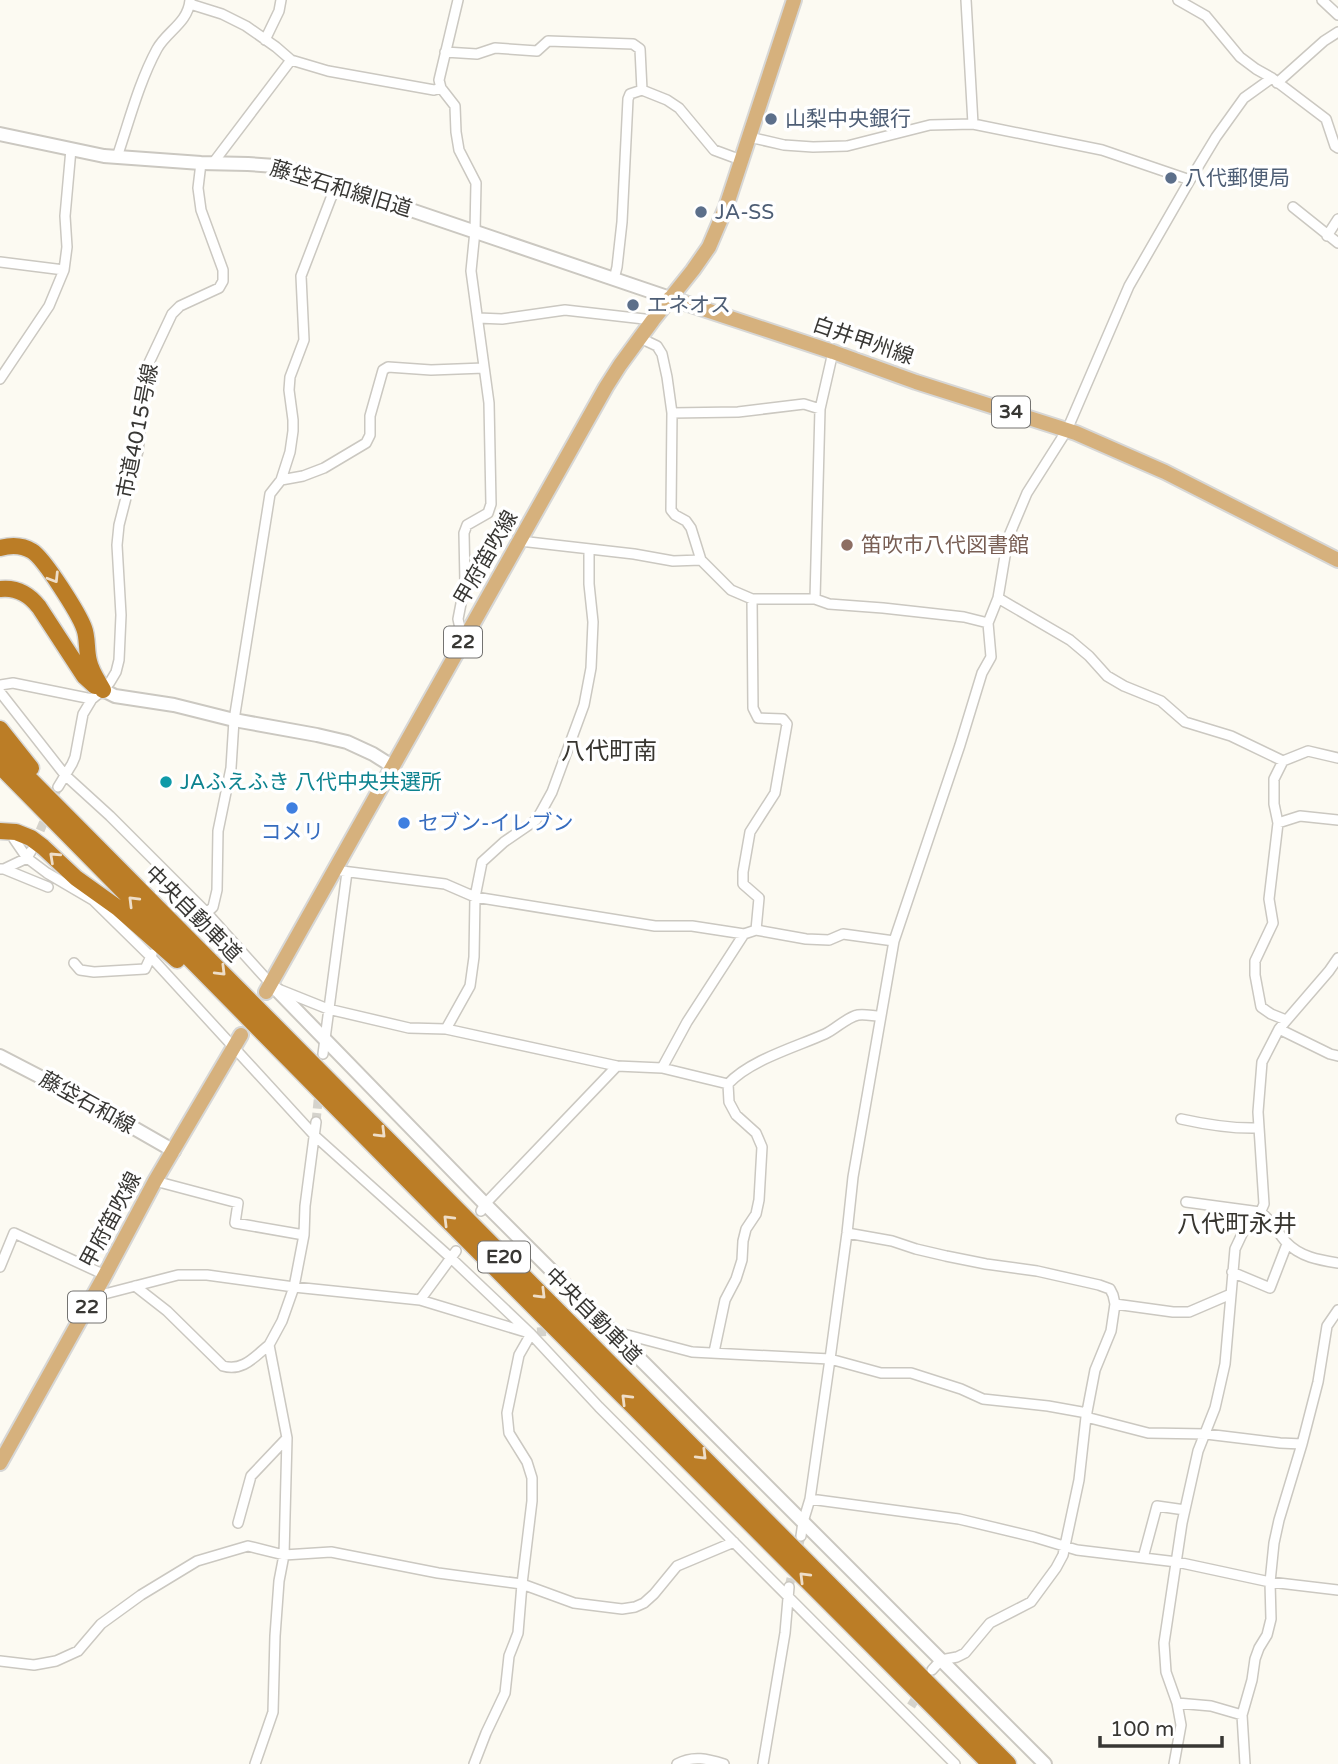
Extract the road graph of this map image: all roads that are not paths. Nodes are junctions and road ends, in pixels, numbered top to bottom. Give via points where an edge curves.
1 (281, 0) edge
2 (458, 0) edge
3 (794, 0) edge
4 (966, 0) edge
5 (1178, 0) edge
6 (1322, 0) edge
7 (190, 2) edge
8 (1338, 15) edge
9 (1338, 32) edge
10 (265, 40) junction
11 (445, 52) junction
12 (291, 60) junction
13 (1275, 80) junction
14 (441, 88) junction
15 (642, 90) junction
16 (973, 124) junction
17 (0, 134) edge
18 (749, 137) junction
19 (1338, 148) edge
20 (71, 149) junction
21 (117, 157) junction
22 (741, 160) junction
23 (207, 163) junction
24 (1190, 180) junction
25 (336, 185) junction
26 (1293, 206) dead end
27 (1338, 219) edge
28 (475, 232) junction
29 (1327, 236) junction
30 (1338, 243) edge
31 (0, 262) edge
32 (64, 270) junction
33 (614, 279) junction
34 (670, 298) junction
35 (478, 318) junction
36 (653, 320) junction
37 (640, 338) junction
38 (833, 352) junction
39 (484, 368) junction
40 (0, 379) edge
41 (820, 409) junction
42 (673, 413) junction
43 (1067, 430) junction
44 (281, 480) junction
45 (520, 541) junction
46 (0, 548) edge
47 (589, 549) junction
48 (1338, 559) edge
49 (701, 560) junction
50 (0, 589) edge
51 (998, 598) junction
52 (752, 599) junction
53 (815, 599) junction
54 (988, 623) junction
55 (463, 642) junction
56 (0, 685) edge
57 (0, 692) edge
58 (98, 695) junction
59 (234, 720) junction
60 (0, 729) edge
61 (0, 749) edge
62 (1338, 758) edge
63 (1283, 761) junction
64 (0, 766) edge
65 (392, 766) junction
66 (65, 775) junction
67 (58, 787) tunnel mouth
68 (1338, 820) edge
69 (1278, 823) junction
70 (4, 829) edge
71 (29, 854) junction
72 (2, 869) edge
73 (341, 871) junction
74 (48, 887) dead end
75 (475, 897) junction
76 (204, 915) junction
77 (756, 930) junction
78 (744, 934) junction
79 (187, 937) junction
80 (894, 941) junction
81 (152, 954) junction
82 (1338, 958) edge
83 (74, 963) dead end
84 (270, 987) junction
85 (328, 1009) junction
86 (880, 1016) junction
87 (1286, 1020) junction
88 (446, 1029) junction
89 (1279, 1029) junction
90 (324, 1038) junction
91 (238, 1041) junction
92 (273, 1044) junction
93 (323, 1054) dead end
94 (0, 1056) edge
95 (1338, 1056) edge
96 (617, 1066) junction
97 (662, 1068) junction
98 (728, 1084) junction
99 (1181, 1119) dead end
100 (316, 1122) tunnel mouth
101 (1259, 1128) junction
102 (315, 1136) junction
103 (174, 1151) junction
104 (155, 1181) junction
105 (1186, 1202) dead end
106 (483, 1208) junction
107 (1260, 1212) junction
108 (847, 1233) junction
109 (304, 1235) junction
110 (1287, 1244) junction
111 (454, 1255) junction
112 (1338, 1263) edge
113 (0, 1267) edge
114 (1232, 1272) junction
115 (105, 1275) junction
116 (135, 1286) junction
117 (294, 1287) junction
118 (1231, 1294) junction
119 (93, 1297) junction
120 (420, 1300) junction
121 (1115, 1304) junction
122 (1338, 1310) edge
123 (596, 1329) dead end
124 (612, 1331) junction
125 (534, 1333) junction
126 (269, 1345) junction
127 (714, 1352) junction
128 (830, 1359) junction
129 (1087, 1415) junction
130 (1206, 1434) junction
131 (287, 1438) junction
132 (1302, 1444) junction
133 (0, 1463) edge
134 (810, 1499) junction
135 (1185, 1510) junction
136 (803, 1522) junction
137 (238, 1523) dead end
138 (801, 1536) tunnel mouth
139 (734, 1542) junction
140 (1065, 1547) junction
141 (284, 1555) junction
142 (1143, 1558) junction
143 (1177, 1562) junction
144 (1270, 1582) junction
145 (522, 1584) junction
146 (1338, 1590) edge
147 (789, 1591) junction
148 (0, 1661) edge
149 (936, 1665) junction
150 (1177, 1703) junction
151 (911, 1706) tunnel mouth
152 (906, 1715) junction
153 (1242, 1716) junction
154 (255, 1764) edge
155 (474, 1764) edge
156 (677, 1764) edge
157 (724, 1764) edge
158 (763, 1764) edge
159 (955, 1764) edge
160 (990, 1764) edge
161 (1008, 1764) edge
162 (1045, 1764) edge
163 (1174, 1764) edge
164 (1245, 1764) edge

1 - 10 street
2 - 11 street
3 - 18 main road
4 - 16 street
5 - 13 street via 1206,16 1240,57
6 - 8 street
7 - 10 street via 246,26
7 - 21 street via 182,22 158,47
9 - 13 street
10 - 12 street
11 - 14 street
11 - 15 street via 537,51 548,41 632,44 640,49
12 - 14 street via 328,71
12 - 23 street
13 - 19 street via 1326,120
13 - 24 street via 1244,98
14 - 28 street via 455,106 459,150 476,183
15 - 22 street via 679,107 714,150
15 - 33 street via 628,99 622,222
16 - 18 street via 930,125 848,146 784,145
16 - 24 street via 1102,150
17 - 20 street, 藤垈石和線旧道
18 - 22 main road
20 - 21 street, 藤垈石和線旧道
20 - 32 street
21 - 23 street, 藤垈石和線旧道
22 - 34 main road via 709,247
23 - 25 street, 藤垈石和線旧道 via 275,166
23 - 58 street, 市道4015号線 via 198,188 223,281 219,288 172,314 147,367 138,451 117,545 119,660 116,672
24 - 43 street via 1129,286
25 - 28 street, 藤垈石和線旧道
25 - 44 street via 301,276 304,340 290,377 293,431
26 - 29 street
27 - 29 street
28 - 33 street, 藤垈石和線旧道
28 - 35 street via 471,271
29 - 30 street
31 - 32 street
32 - 40 street via 49,306
33 - 34 street, 藤垈石和線旧道
34 - 36 main road, 甲府笛吹線 / 22
34 - 38 main road, 白井甲州線 / 34
35 - 36 street via 565,310
35 - 39 street
36 - 37 main road, 甲府笛吹線 / 22
37 - 42 street via 657,346 662,354
37 - 45 main road, 甲府笛吹線 / 22 via 606,387
38 - 41 street
38 - 43 main road, 白井甲州線 / 34
39 - 44 street via 388,367 383,370 366,443 309,475
39 - 55 street via 491,504 488,513 467,525 464,533 465,583 458,619
41 - 42 street via 804,404
41 - 53 street
42 - 49 street via 671,510 691,528
43 - 48 main road, 白井甲州線 / 34 via 1165,472
43 - 51 street via 1027,493 1007,538
44 - 59 street via 270,494
45 - 47 street
45 - 55 main road, 甲府笛吹線 / 22
46 -> 58 highway via 23,547 48,568 85,630
47 - 49 street via 673,561
47 - 75 street via 593,622 584,705 541,812 482,863
49 - 52 street via 731,590
50 - 58 highway via 15,589 32,598
51 - 54 street
51 - 63 street via 1070,640 1107,676 1161,701 1185,722 1231,736
52 - 53 street
52 - 77 street via 753,708 758,718 783,719 787,724 775,793 750,832 743,872 743,884 759,898
53 - 54 street
54 - 80 street via 991,657
55 - 65 main road, 甲府笛吹線 / 22
56 - 58 street
57 - 66 street
58 - 59 street via 174,705
58 - 66 street via 83,714 75,757
59 - 65 street via 347,742
59 - 76 street via 231,768 218,831 217,890 213,907
60 - 79 highway via 39,778
61 - 79 highway, 中央自動車道 / E20
62 - 63 street via 1308,751
63 - 69 street via 1274,779
92 -> 64 highway, 中央自動車道 / E20
65 - 73 main road, 甲府笛吹線 / 22
66 - 67 street
66 - 76 street
68 - 69 street via 1300,817
69 - 87 street via 1269,899 1273,923 1255,961 1255,975 1261,1007
70 - 71 street
92 -> 70 highway via 43,847
71 - 72 street
71 - 81 street via 47,873 93,900
72 - 74 street
73 - 75 street via 445,884
73 - 84 main road, 甲府笛吹線 / 22
73 - 85 street
75 - 78 street via 655,926
75 - 88 street via 470,986
76 - 84 street
77 - 78 street
77 - 80 street via 806,939 829,940 843,934
78 - 97 street
79 -> 161 highway, 中央自動車道 / E20
80 - 86 street
81 - 83 street via 145,969 94,972 80,970
81 - 91 street
82 - 87 street
84 - 85 street
84 - 90 street
85 - 88 street via 409,1028
85 - 90 street
86 - 98 street via 858,1015 737,1074
86 - 108 street
87 - 89 street
88 - 96 street
89 - 95 street
89 - 101 street via 1262,1062
90 - 93 street
90 - 106 street
91 - 102 street
91 - 103 main road, 甲府笛吹線 / 22
160 -> 92 highway, 中央自動車道 / E20
94 - 103 street, 藤垈石和線
96 - 97 street
96 - 106 street
97 - 98 street
98 - 127 street via 729,1102 736,1115 756,1133 762,1147 759,1200 746,1229 742,1260 725,1300
99 - 101 street via 1234,1129
100 - 102 street
101 - 107 street via 1264,1204
102 - 109 street
102 - 111 street
103 - 104 main road, 甲府笛吹線 / 22
104 - 109 street via 238,1203 235,1223
104 - 115 main road, 甲府笛吹線 / 22
105 - 107 street
106 - 124 street
107 - 110 street
107 - 114 street via 1243,1232
108 - 121 street via 1099,1285 1110,1289
108 - 128 street
109 - 117 street
110 - 112 street via 1311,1258
110 - 114 street via 1270,1289
111 - 120 street
111 - 125 street
113 - 115 street via 14,1233
114 - 118 street
115 - 119 main road, 甲府笛吹線 / 22
116 - 117 street via 178,1275 207,1275
116 - 119 street
116 - 126 street via 223,1366 245,1365
117 - 120 street
117 - 126 street
118 - 121 street via 1189,1312
118 - 130 street via 1225,1364
119 - 133 main road, 甲府笛吹線 / 22
120 - 125 street
121 - 129 street
122 - 132 street via 1326,1326
123 - 124 street
124 - 127 street via 692,1352
124 - 136 street
125 - 139 street via 599,1407
125 - 145 street via 519,1355 507,1413 509,1433 532,1479
126 - 131 street
127 - 128 street
128 - 129 street via 881,1373 911,1373 983,1399
128 - 134 street
129 - 130 street via 1148,1433
129 - 140 street
130 - 132 street
130 - 135 street
131 - 137 street via 251,1475
131 - 141 street
132 - 144 street via 1279,1520
134 - 136 street
134 - 140 street via 959,1519
135 - 142 street via 1157,1506
135 - 143 street
136 - 138 street
136 - 149 street
139 - 145 street via 677,1566 654,1594 635,1607 574,1603
139 - 147 street
140 - 142 street
140 - 149 street via 1056,1569 1031,1602 990,1623 965,1653
141 - 145 street via 331,1552
141 - 148 street via 248,1546 197,1561 101,1624 78,1651 34,1665
141 - 154 street via 273,1712
142 - 143 street
143 - 144 street
143 - 150 street via 1164,1643 1166,1672
144 - 146 street
144 - 153 street via 1271,1619 1255,1659
145 - 155 street via 518,1633 509,1656 505,1693
147 - 152 street
147 - 158 street
149 - 162 street
150 - 153 street via 1210,1706
150 - 163 street via 1181,1725
151 - 152 street
152 - 159 street
153 - 164 street
156 - 157 street via 703,1758

